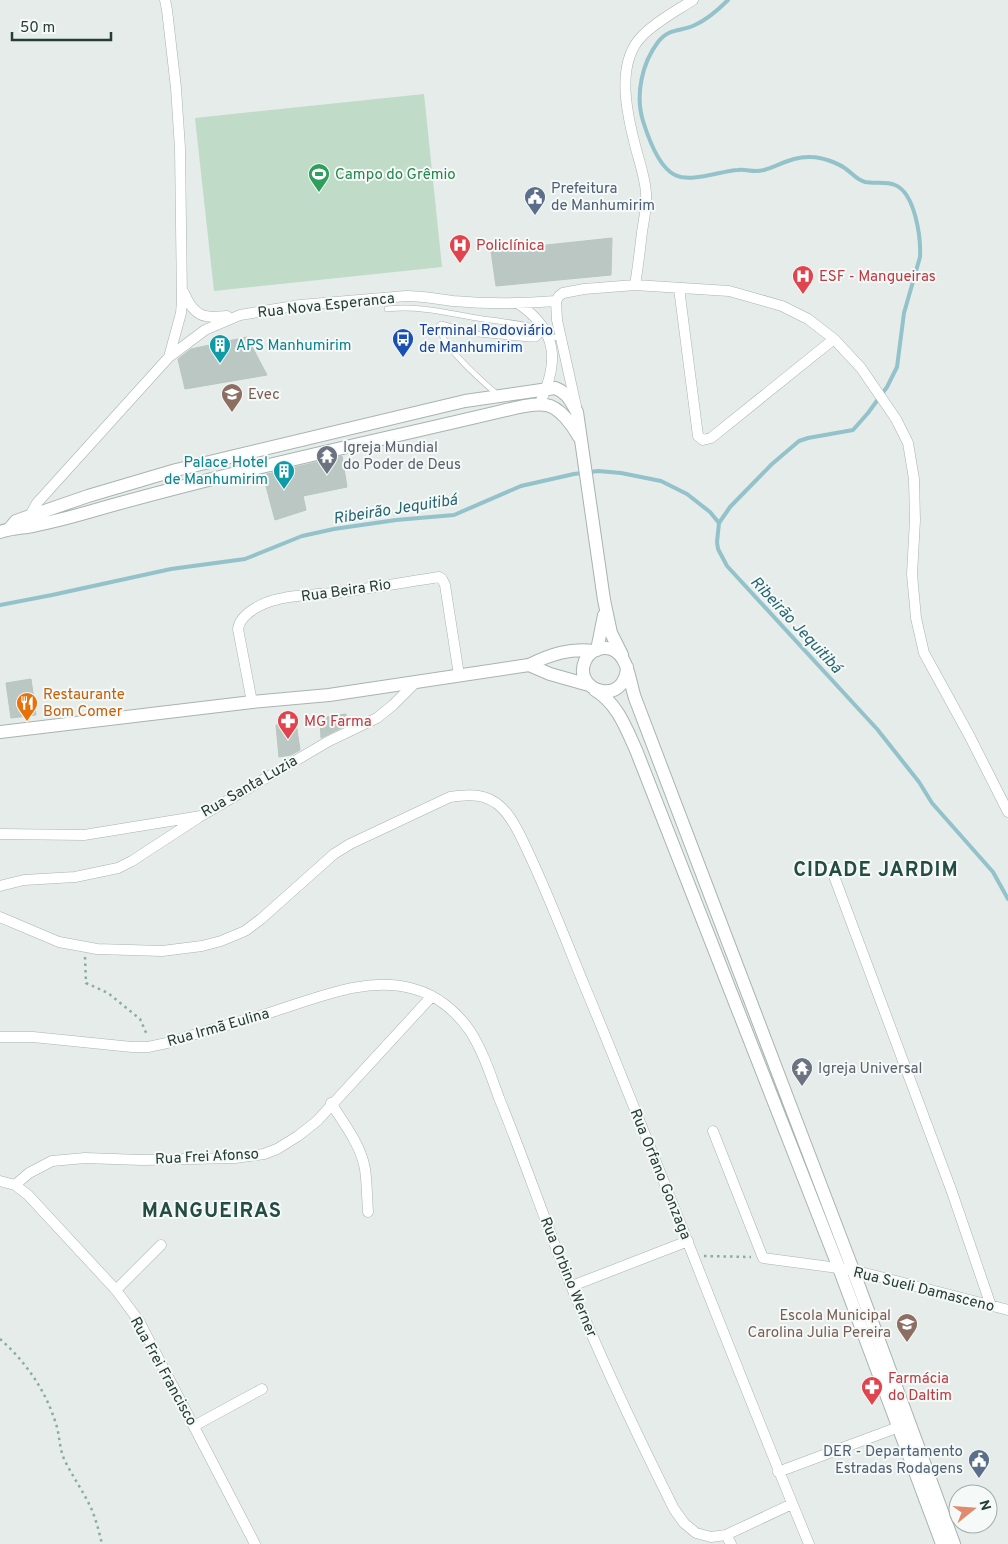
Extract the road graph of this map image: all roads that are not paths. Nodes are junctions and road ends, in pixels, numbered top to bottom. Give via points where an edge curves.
1 (693, 0) edge
2 (167, 3) edge
3 (635, 285) junction
4 (182, 288) junction
5 (679, 288) junction
6 (556, 302) junction
7 (518, 304) junction
8 (387, 309) dead end
9 (240, 315) junction
10 (545, 335) junction
11 (561, 338) junction
12 (834, 339) junction
13 (168, 356) junction
14 (547, 388) junction
15 (499, 396) junction
16 (539, 405) junction
17 (440, 406) junction
18 (577, 412) junction
19 (370, 424) junction
20 (445, 424) junction
21 (304, 440) junction
22 (374, 441) junction
23 (582, 447) junction
24 (308, 456) junction
25 (176, 470) junction
26 (181, 486) junction
27 (88, 496) junction
28 (92, 510) junction
29 (31, 521) junction
30 (5, 530) edge
31 (604, 600) junction
32 (596, 650) junction
33 (624, 662) junction
34 (529, 665) junction
35 (459, 675) junction
36 (417, 681) junction
37 (592, 688) junction
38 (252, 702) junction
39 (0, 732) edge
40 (1008, 812) edge
41 (201, 816) junction
42 (0, 834) edge
43 (831, 868) dead end
44 (0, 886) edge
45 (0, 917) edge
46 (432, 996) junction
47 (0, 1037) edge
48 (331, 1104) junction
49 (713, 1131) dead end
50 (0, 1182) edge
51 (15, 1185) junction
52 (368, 1212) dead end
53 (688, 1241) junction
54 (161, 1245) dead end
55 (839, 1268) junction
56 (853, 1270) junction
57 (572, 1286) junction
58 (116, 1290) junction
59 (992, 1306) junction
60 (1008, 1310) edge
61 (262, 1389) dead end
62 (904, 1425) junction
63 (194, 1426) junction
64 (778, 1472) junction
65 (792, 1504) junction
66 (728, 1539) edge
67 (255, 1544) edge
68 (809, 1544) edge
69 (942, 1544) edge
70 (954, 1544) edge

1 - 3 street via 643,34 627,67 629,121 646,192
2 - 4 street via 180,148
3 - 5 street
3 - 6 street via 569,291 559,296
4 - 9 street via 188,302 201,315 214,318
4 - 13 street via 181,313
5 - 12 street via 729,291 782,306 808,319
5 - 12 street via 698,436 703,440 711,438
6 - 7 street, Rua Nova Esperanca
6 - 11 street
7 - 9 street, Rua Nova Esperanca via 406,296 300,305
7 - 10 street via 531,313 545,330
8 - 10 lane via 442,311 531,327
9 - 13 street, Rua Nova Esperanca via 205,330
10 - 11 lane
10 - 14 street via 552,348
10 - 15 lane via 530,339 439,326 442,337 466,367
11 - 18 street
12 - 40 street via 861,368 896,419 908,443 915,520 912,574 916,618 924,653
13 - 29 street, Rua Nova Esperanca via 37,503
14 - 15 street
14 - 16 street
14 - 18 street via 564,393
15 - 17 street
16 - 20 street
16 - 23 street via 551,407 561,414 572,426
17 - 19 street
17 - 20 street
18 - 23 street
19 - 21 street
19 - 22 street
20 - 22 street
21 - 24 street
21 - 25 street
22 - 24 street
23 - 31 street
24 - 26 street
25 - 26 street
25 - 27 street
26 - 28 street
27 - 28 street
27 - 29 street
28 - 29 street
29 - 30 street
31 - 32 street via 604,621
31 - 33 street via 612,633
32 - 33 street via 609,648 616,651
32 - 34 street via 561,652
32 - 37 street via 588,656 583,671
33 - 37 street via 626,675 618,688 603,692
33 - 56 street
34 - 35 street
34 - 37 street
35 - 36 street
35 - 38 street, Rua Beira Rio via 445,585 438,577 279,599 255,608 246,615 238,629
36 - 38 street via 329,695
36 - 41 street, Rua Santa Luzia via 377,718 329,741
37 - 55 street via 603,695 617,712 636,750
38 - 39 street
41 - 42 street, Rua Santa Luzia via 84,835
41 - 44 street via 118,868
43 - 59 street
45 - 53 street, Rua Orfano Gonzaga via 59,942 97,950 162,952 202,946 245,931 321,864 350,844 450,797 476,794 494,802 503,808 520,834 540,876
46 - 47 street, Rua Irmã Eulina via 390,984 349,989 151,1046
46 - 48 street, Rua Frei Afonso
46 - 57 street, Rua Orbino Werner via 451,1009 472,1034
48 - 51 street, Rua Frei Afonso via 298,1136 264,1154 234,1158 52,1161
48 - 52 street via 361,1155
49 - 55 street, Rua Sueli Damasceno via 763,1258
50 - 51 street, Rua Frei Francisco
51 - 58 street, Rua Frei Francisco
53 - 57 street
53 - 64 street, Rua Orfano Gonzaga
54 - 58 street
55 - 56 street, Rua Sueli Damasceno
55 - 62 street
56 - 59 street, Rua Sueli Damasceno
56 - 62 street
57 - 66 street, Rua Orbino Werner via 618,1395 674,1509 696,1533
58 - 63 street, Rua Frei Francisco via 140,1321
59 - 60 street, Rua Sueli Damasceno
61 - 63 street
62 - 64 street
62 - 69 street
62 - 70 street
63 - 67 street, Rua Frei Francisco
64 - 65 street, Rua Orfano Gonzaga
65 - 66 street
65 - 68 street, Rua Orfano Gonzaga

